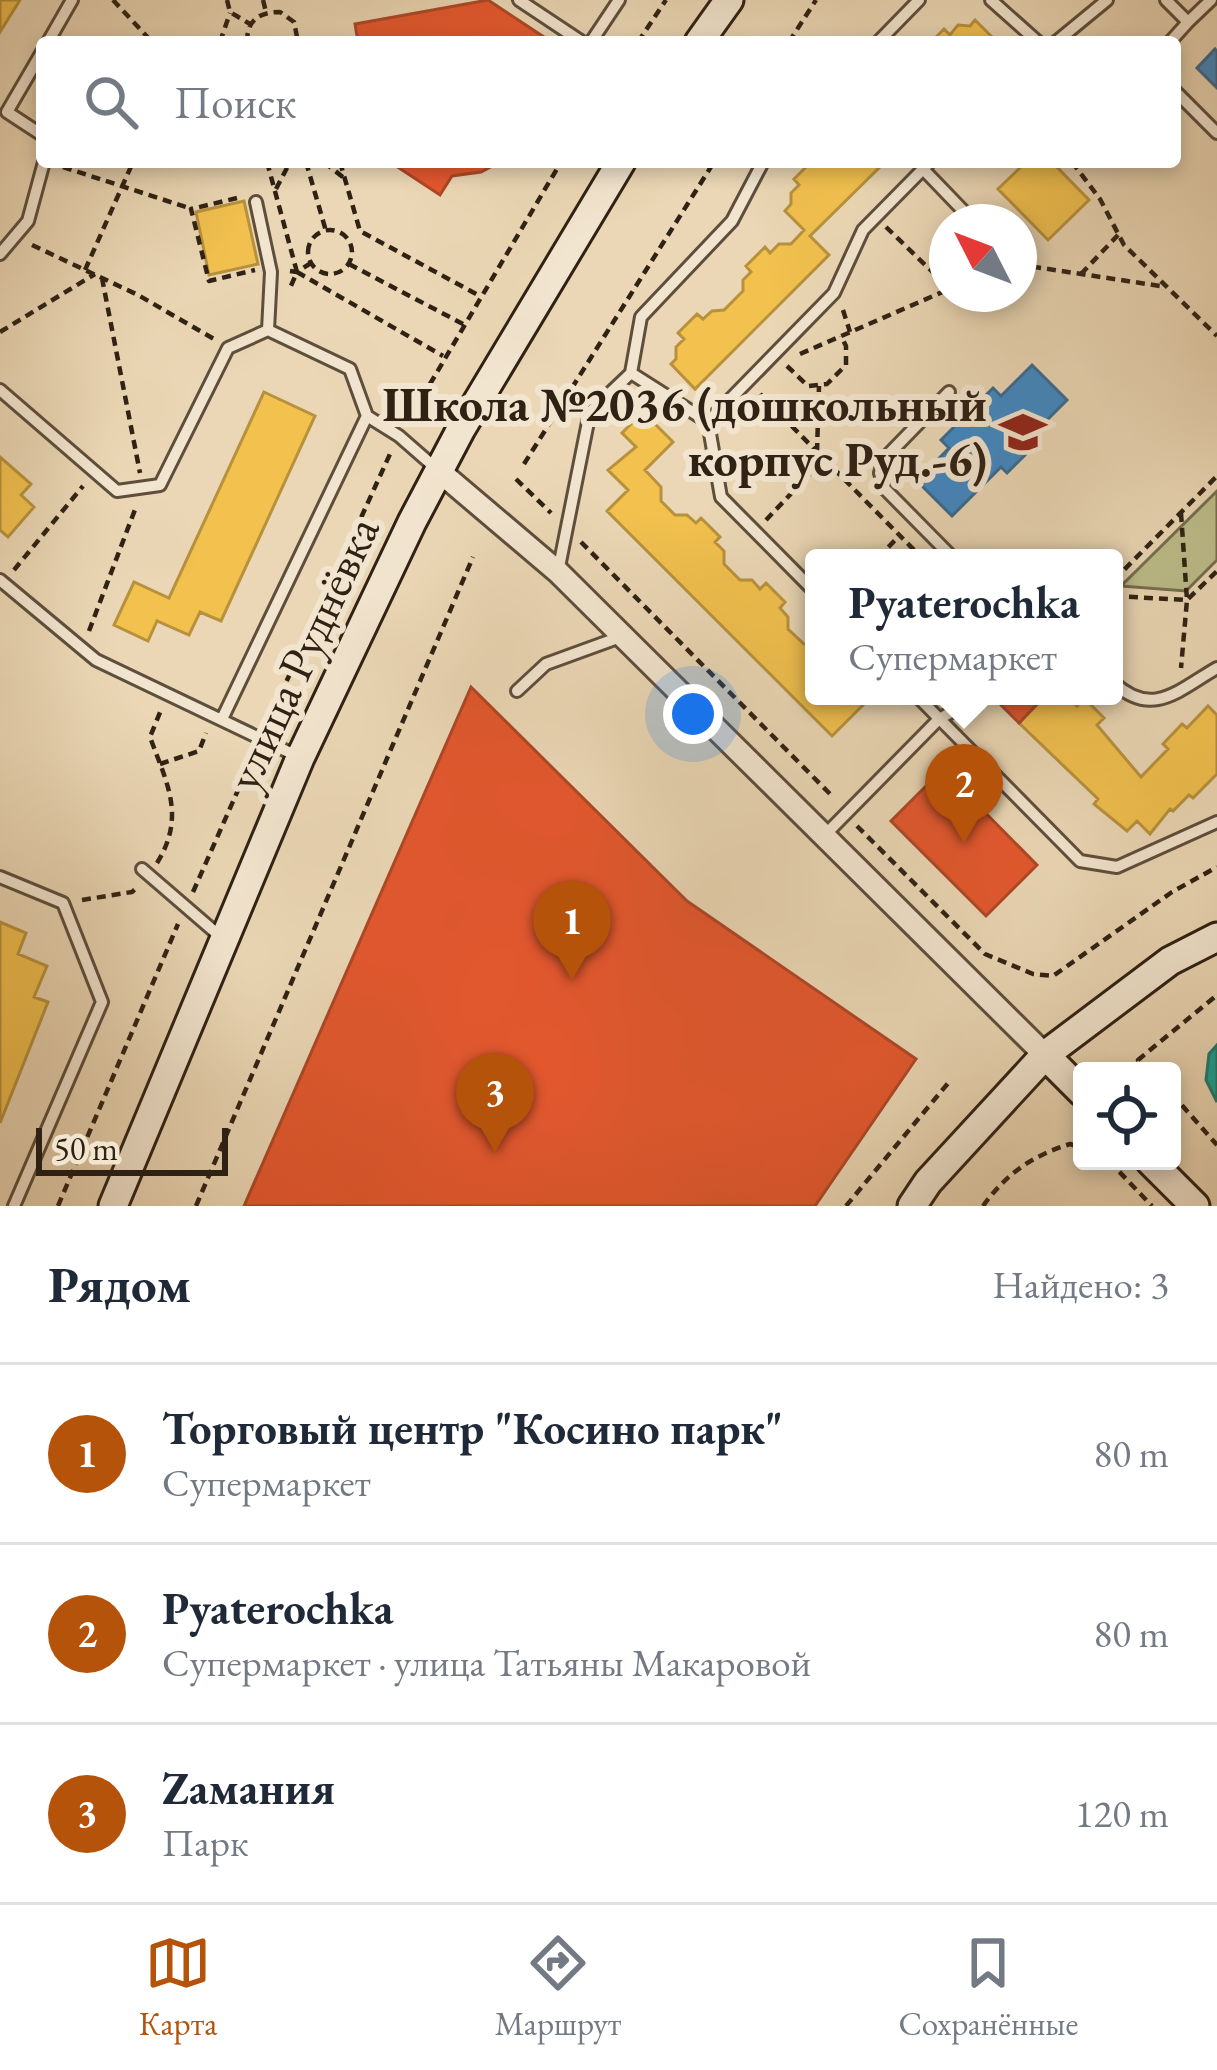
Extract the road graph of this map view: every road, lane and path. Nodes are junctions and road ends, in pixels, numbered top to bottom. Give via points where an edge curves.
1 (72, 0) edge
2 (113, 0) edge
3 (227, 0) edge
4 (263, 0) edge
5 (292, 0) edge
6 (519, 0) edge
7 (620, 0) edge
8 (666, 0) edge
9 (729, 0) edge
10 (816, 0) edge
11 (919, 0) edge
12 (991, 0) edge
13 (1108, 0) edge
14 (1166, 0) edge
15 (1211, 0) edge
16 (230, 12) junction
17 (266, 12) junction
18 (284, 13) junction
19 (1188, 22) junction
20 (250, 24) junction
21 (51, 36) edge
22 (146, 36) edge
23 (222, 36) edge
24 (248, 36) edge
25 (298, 36) edge
26 (573, 36) edge
27 (595, 36) edge
28 (642, 36) edge
29 (703, 36) edge
30 (793, 36) edge
31 (884, 36) edge
32 (1031, 36) edge
33 (1063, 36) edge
34 (1175, 36) edge
35 (36, 61) edge
36 (1181, 97) edge
37 (3, 111) edge
38 (36, 131) edge
39 (1217, 134) edge
40 (43, 168) edge
41 (63, 168) edge
42 (131, 168) edge
43 (269, 168) edge
44 (287, 168) edge
45 (308, 168) edge
46 (332, 168) edge
47 (342, 168) edge
48 (557, 168) edge
49 (617, 168) edge
50 (709, 168) edge
51 (760, 168) edge
52 (923, 168) edge
53 (929, 168) edge
54 (1077, 168) edge
55 (344, 178) junction
56 (122, 187) junction
57 (275, 192) junction
58 (256, 202) joint
59 (959, 204) edge
60 (191, 208) junction
61 (875, 217) junction
62 (326, 231) junction
63 (360, 231) junction
64 (1119, 234) junction
65 (15, 237) junction
66 (347, 238) junction
67 (0, 254) edge
68 (311, 263) junction
69 (349, 264) junction
70 (1037, 267) edge
71 (271, 268) junction
72 (85, 270) junction
73 (929, 270) edge
74 (297, 272) junction
75 (1082, 274) junction
76 (98, 276) junction
77 (1165, 287) junction
78 (480, 296) junction
79 (929, 296) edge
80 (463, 325) junction
81 (268, 330) junction
82 (0, 332) edge
83 (841, 336) junction
84 (1217, 336) edge
85 (228, 347) junction
86 (445, 357) junction
87 (631, 373) junction
88 (748, 382) junction
89 (819, 386) junction
90 (0, 390) edge
91 (949, 392) dead end
92 (367, 416) junction
93 (708, 422) junction
94 (399, 436) junction
95 (817, 452) junction
96 (824, 459) junction
97 (524, 464) dead end
98 (439, 471) junction
99 (94, 472) junction
100 (1217, 476) edge
101 (516, 479) dead end
102 (142, 488) junction
103 (1180, 513) junction
104 (567, 528) junction
105 (755, 531) junction
106 (900, 535) junction
107 (887, 549) edge
108 (913, 549) edge
109 (944, 549) edge
110 (473, 556) dead end
111 (1123, 571) edge
112 (1217, 571) edge
113 (558, 572) junction
114 (2, 581) edge
115 (805, 582) edge
116 (1123, 596) edge
117 (1186, 599) junction
118 (623, 636) junction
119 (82, 650) junction
120 (1217, 668) edge
121 (1180, 689) junction
122 (517, 691) dead end
123 (1123, 692) edge
124 (168, 694) junction
125 (925, 705) edge
126 (964, 705) edge
127 (218, 717) junction
128 (939, 719) junction
129 (261, 738) junction
130 (300, 758) junction
131 (160, 764) junction
132 (846, 813) junction
133 (1217, 822) edge
134 (824, 836) junction
135 (1217, 867) edge
136 (145, 872) junction
137 (0, 877) edge
138 (64, 903) junction
139 (186, 907) junction
140 (1217, 937) edge
141 (222, 938) junction
142 (1217, 995) edge
143 (1045, 1055) junction
144 (1140, 1062) edge
145 (949, 1082) dead end
146 (1073, 1083) edge
147 (1181, 1104) edge
148 (1217, 1144) edge
149 (1073, 1145) edge
150 (1118, 1170) edge
151 (1159, 1170) edge
152 (14, 1206) edge
153 (58, 1206) edge
154 (113, 1206) edge
155 (196, 1206) edge
156 (846, 1206) edge
157 (912, 1206) edge
158 (983, 1206) edge
159 (1152, 1206) edge
160 (1195, 1206) edge

1 - 21 lane
2 - 22 path
3 - 16 path
4 - 17 path
5 - 18 path
6 - 26 lane
7 - 27 lane
8 - 28 path
9 - 29 street
10 - 30 path
11 - 31 lane
12 - 32 lane
13 - 33 lane
14 - 19 lane
15 - 19 lane
16 - 20 path
16 - 23 path
17 - 18 path
17 - 20 path
18 - 25 path
19 - 34 lane
20 - 24 path
35 - 37 lane
36 - 39 lane
37 - 38 lane
40 - 65 lane
41 - 56 path
42 - 56 path
43 - 57 path
44 - 57 path
45 - 62 path
46 - 55 path
47 - 55 path
48 - 78 path
49 - 98 street, улица Руднёвка
50 - 97 path
51 - 87 lane via 732,221 641,317
52 - 61 lane
53 - 59 lane
54 - 64 path
55 - 63 path
56 - 60 path
56 - 72 path
57 - 74 path
58 - 60 path via 252,194
58 - 71 lane
60 - 71 path via 209,281
61 - 73 path
61 - 88 lane via 834,293
62 - 66 path
62 - 68 path via 310,244
63 - 66 path
63 - 78 path
64 - 75 path
64 - 77 path
65 - 67 lane
65 - 72 path
66 - 69 path
68 - 69 path via 331,274
68 - 74 path
69 - 80 path
70 - 75 path
71 - 74 path
71 - 81 lane
72 - 76 path
74 - 86 path
75 - 77 path
76 - 82 path
76 - 85 path
76 - 102 path
77 - 84 path
78 - 80 path
79 - 83 path
80 - 86 path
81 - 85 lane
81 - 92 lane via 350,369
83 - 89 path via 845,365
83 - 89 path via 784,361 808,386
85 - 102 lane via 160,485
86 - 94 path
87 - 93 lane
87 - 104 lane via 590,412
88 - 93 lane
88 - 95 path
89 - 95 path
90 - 99 lane
91 - 109 lane via 884,459 880,473 885,489
92 - 94 lane
92 - 127 lane
93 - 105 lane via 722,496
94 - 98 lane
94 - 129 path
95 - 96 path
96 - 105 path
96 - 106 path
98 - 113 street
98 - 130 street, улица Руднёвка
99 - 102 lane via 117,491
99 - 114 path
100 - 103 path
101 - 104 path
102 - 119 path
103 - 111 path
103 - 117 path
104 - 113 lane
104 - 132 path
105 - 115 lane
106 - 107 path
106 - 108 path
110 - 155 path
112 - 117 path
113 - 118 street
114 - 119 lane
116 - 117 path
117 - 121 path
118 - 122 lane via 546,664
118 - 134 street
119 - 124 lane
120 - 121 lane
121 - 123 lane via 1161,702
124 - 127 lane
124 - 131 path via 150,736
125 - 128 lane
126 - 128 lane
127 - 129 lane
127 - 131 path via 199,751
128 - 132 lane
128 - 133 lane via 1080,861 1117,867
129 - 130 lane
129 - 139 path
130 - 141 street, улица Руднёвка
131 - 136 path via 175,808 169,844
132 - 134 lane
132 - 135 path via 985,954 1033,974 1053,976
134 - 143 street
136 - 138 path via 133,892
136 - 139 lane
137 - 138 lane
138 - 152 lane via 102,1002
139 - 141 lane
139 - 153 path
140 - 143 street via 1170,961
141 - 154 street, улица Руднёвка
142 - 144 path
143 - 146 street
143 - 157 street
145 - 156 path
147 - 148 path
149 - 158 path via 1023,1164
150 - 159 path
151 - 160 street

